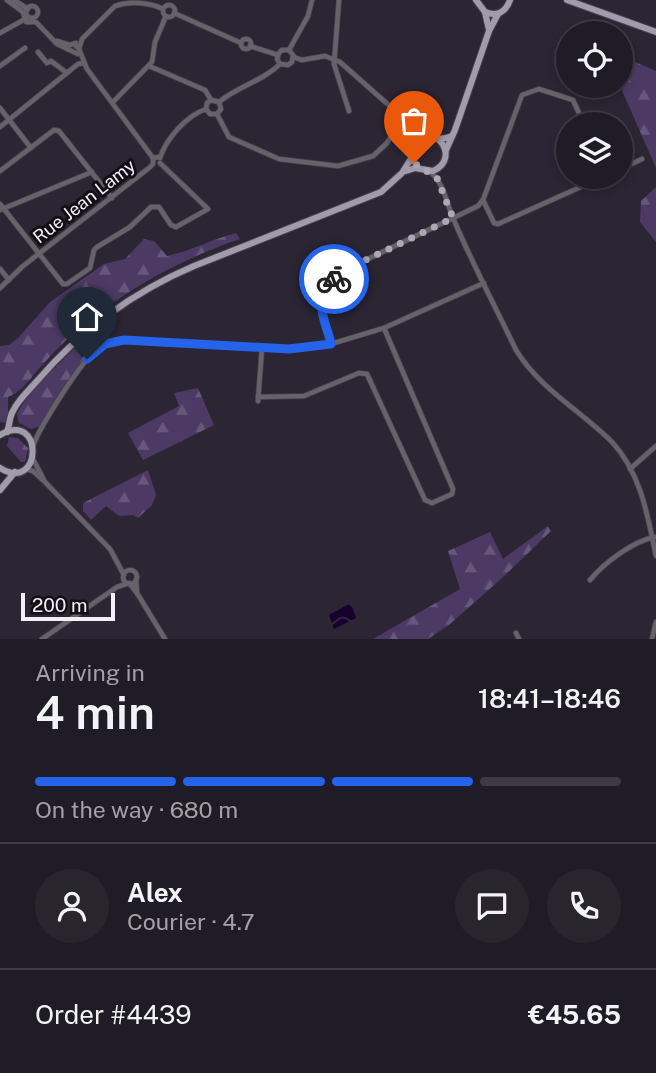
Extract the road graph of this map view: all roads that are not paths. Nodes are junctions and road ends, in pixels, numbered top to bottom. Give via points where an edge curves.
1 (7, 0) edge
2 (14, 0) edge
3 (312, 0) edge
4 (339, 0) edge
5 (477, 0) edge
6 (510, 0) edge
7 (567, 0) edge
8 (130, 2) edge
9 (28, 9) junction
10 (163, 9) junction
11 (485, 12) junction
12 (174, 13) junction
13 (498, 14) junction
14 (166, 16) junction
15 (37, 17) junction
16 (27, 18) junction
17 (489, 32) junction
18 (656, 32) edge
19 (0, 33) edge
20 (82, 39) junction
21 (57, 41) junction
22 (74, 44) junction
23 (25, 48) dead end
24 (289, 50) junction
25 (79, 51) junction
26 (38, 52) dead end
27 (278, 55) junction
28 (293, 57) junction
29 (335, 59) junction
30 (84, 63) junction
31 (280, 64) junction
32 (0, 66) edge
33 (149, 66) junction
34 (67, 73) junction
35 (211, 100) junction
36 (113, 102) junction
37 (219, 102) junction
38 (0, 108) edge
39 (206, 109) junction
40 (349, 111) dead end
41 (578, 112) edge
42 (217, 114) junction
43 (9, 120) junction
44 (409, 123) junction
45 (0, 127) edge
46 (393, 132) junction
47 (452, 136) junction
48 (428, 137) junction
49 (439, 140) junction
50 (417, 142) junction
51 (31, 148) junction
52 (446, 150) junction
53 (412, 158) junction
54 (642, 159) dead end
55 (156, 161) junction
56 (633, 163) edge
57 (442, 165) junction
58 (419, 168) junction
59 (429, 171) junction
60 (0, 172) edge
61 (92, 172) junction
62 (402, 173) junction
63 (442, 187) junction
64 (576, 189) edge
65 (112, 198) junction
66 (483, 200) junction
67 (1, 208) edge
68 (453, 218) junction
69 (40, 254) junction
70 (0, 269) edge
71 (9, 280) junction
72 (484, 283) junction
73 (0, 288) edge
74 (384, 328) junction
75 (331, 344) junction
76 (262, 348) junction
77 (18, 405) junction
78 (39, 431) junction
79 (3, 433) edge
80 (22, 433) junction
81 (33, 446) junction
82 (656, 446) edge
83 (33, 459) junction
84 (0, 467) edge
85 (24, 469) junction
86 (630, 470) junction
87 (15, 472) junction
88 (44, 481) junction
89 (0, 490) edge
90 (655, 540) edge
91 (656, 556) edge
92 (119, 563) junction
93 (130, 570) junction
94 (124, 576) junction
95 (136, 580) junction
96 (590, 580) dead end
97 (129, 583) junction
98 (117, 587) junction
99 (136, 593) junction
100 (656, 622) edge
101 (42, 639) edge
102 (165, 639) edge
103 (652, 639) edge

1 - 16 street
2 - 9 street
3 - 24 street
4 - 29 street
5 - 11 main road
6 - 13 main road
7 - 18 main road
8 - 10 street
8 - 20 street via 115,6
9 - 15 street via 37,8
9 - 16 street
10 - 12 street via 171,5
10 - 14 street
11 - 13 main road
11 - 17 main road
12 - 14 street
12 - 27 street via 241,43 244,49 250,46
13 - 17 main road
14 - 33 street
15 - 16 street
15 - 21 street
16 - 19 street
16 - 25 street via 54,42
17 - 47 main road
20 - 22 street
20 - 25 street
21 - 22 street
21 - 25 street
22 - 25 street
23 - 32 street
24 - 27 street
24 - 28 street
25 - 30 street
26 - 34 street via 47,63 51,61
27 - 31 street
28 - 29 street
28 - 31 street via 288,65
29 - 40 street
29 - 44 street
30 - 34 street
30 - 36 street
31 - 37 street
33 - 35 street via 205,90
33 - 36 street
34 - 43 street
35 - 37 street
35 - 39 street, Rue Jean Lamy
36 - 55 street
37 - 42 street
38 - 43 street
39 - 42 street
39 - 55 street, Rue Jean Lamy via 179,127
41 - 66 street via 573,100 539,89 522,95
42 - 46 street via 229,137 288,161 346,164 373,156
43 - 45 street
43 - 51 street
44 - 46 street via 399,124
44 - 48 street
46 - 50 street via 411,127
47 - 49 main road
47 - 52 main road
48 - 49 main road
48 - 50 main road
49 - 52 main road
50 - 53 main road
51 - 60 street
51 - 61 street via 54,130 63,134
52 - 57 main road
53 - 58 main road
53 - 62 main road
54 - 56 street
55 - 65 street, Rue Jean Lamy
55 - 69 street via 208,209 176,227 159,207 151,207 130,227 97,247 90,268 67,284
57 - 59 main road
57 - 63 street
58 - 59 main road
58 - 62 main road
59 - 63 street
61 - 65 street
61 - 67 street
62 - 77 main road via 374,195 194,266 137,295 69,347
63 - 68 street
64 - 66 street via 498,224
65 - 69 street, Rue Jean Lamy
66 - 68 street
67 - 69 street
68 - 72 street
68 - 75 street via 343,271 332,281 322,296 321,311
69 - 71 street, Rue Jean Lamy
70 - 71 street
71 - 73 street, Rue Jean Lamy
72 - 74 street
72 - 86 street via 528,369 610,441
74 - 75 street
74 - 76 street via 453,489 452,494 432,503 422,496 367,374 359,373 304,396 258,399
75 - 76 street
76 - 78 street via 130,340 105,344 87,359
77 - 79 main road
77 - 80 main road via 14,420
78 - 80 street
78 - 81 street
79 - 80 main road
80 - 81 main road
81 - 83 main road
82 - 86 street
83 - 85 main road
83 - 88 street
84 - 87 main road
85 - 87 main road
85 - 88 street
86 - 90 street
87 - 89 main road
88 - 92 street
90 - 91 street
90 - 96 street via 619,554
92 - 93 street
92 - 94 street
93 - 94 street
93 - 95 street
94 - 97 street
94 - 98 street
95 - 97 street
95 - 99 street
97 - 98 street
97 - 99 street
98 - 101 street
99 - 102 street
100 - 103 street

